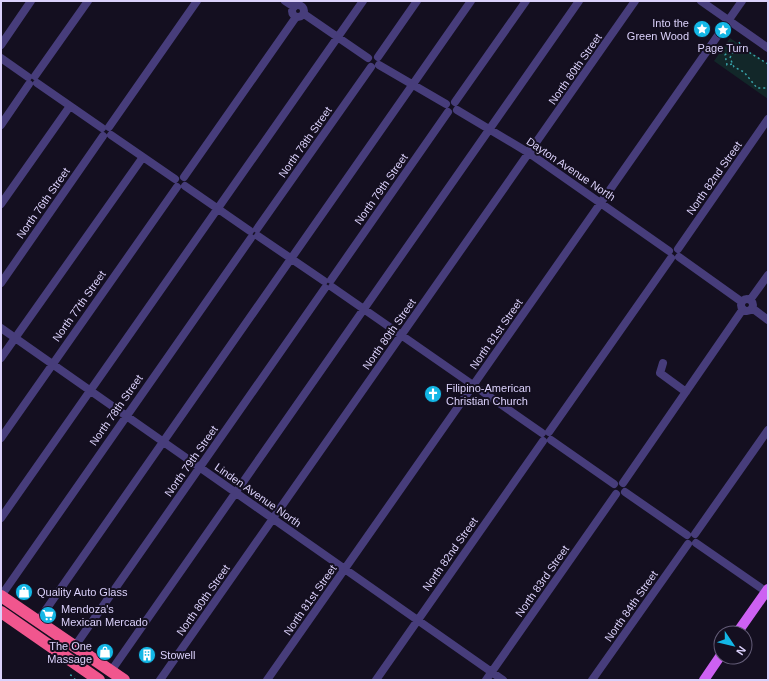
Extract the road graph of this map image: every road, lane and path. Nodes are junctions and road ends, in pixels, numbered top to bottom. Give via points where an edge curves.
1 (32, 1) edge
2 (88, 1) edge
3 (197, 1) edge
4 (286, 1) edge
5 (363, 1) edge
6 (417, 1) edge
7 (471, 1) edge
8 (526, 1) edge
9 (579, 1) edge
10 (635, 1) edge
11 (700, 1) edge
12 (742, 1) edge
13 (300, 9) edge
14 (728, 21) junction
15 (337, 37) junction
16 (739, 42) dead end
17 (1, 45) edge
18 (742, 48) junction
19 (768, 48) edge
20 (733, 52) junction
21 (1, 58) edge
22 (376, 63) junction
23 (768, 63) edge
24 (732, 64) junction
25 (32, 80) junction
26 (413, 84) junction
27 (768, 88) edge
28 (70, 106) junction
29 (452, 107) junction
30 (768, 119) edge
31 (1, 125) edge
32 (490, 129) junction
33 (106, 131) junction
34 (529, 153) junction
35 (143, 157) junction
36 (184, 177) junction
37 (175, 179) junction
38 (181, 187) junction
39 (602, 202) junction
40 (1, 204) edge
41 (217, 208) junction
42 (254, 233) junction
43 (674, 254) junction
44 (291, 259) junction
45 (768, 275) edge
46 (1, 283) edge
47 (328, 284) junction
48 (747, 305) junction
49 (364, 310) junction
50 (768, 320) edge
51 (1, 328) edge
52 (401, 336) junction
53 (15, 338) junction
54 (1, 358) edge
55 (52, 364) junction
56 (664, 364) dead end
57 (473, 386) junction
58 (90, 390) junction
59 (686, 392) junction
60 (126, 415) junction
61 (768, 430) edge
62 (546, 437) junction
63 (1, 438) edge
64 (164, 442) junction
65 (200, 467) junction
66 (623, 483) junction
67 (614, 484) junction
68 (236, 492) junction
69 (625, 492) junction
70 (616, 494) junction
71 (1, 518) edge
72 (273, 518) junction
73 (692, 539) junction
74 (345, 569) junction
75 (767, 591) edge
76 (1, 596) edge
77 (1, 612) edge
78 (418, 620) junction
79 (38, 621) junction
80 (743, 625) edge
81 (75, 646) junction
82 (714, 665) edge
83 (111, 671) junction
84 (491, 672) junction
85 (70, 675) dead end
86 (76, 676) dead end
87 (99, 680) edge
88 (124, 680) edge
89 (160, 680) edge
90 (267, 680) edge
91 (376, 680) edge
92 (486, 680) edge
93 (503, 680) edge
94 (592, 680) edge
95 (704, 680) edge

1 - 17 street
2 - 25 street
3 - 33 street, North 76th Street
4 - 13 street
5 - 15 street
6 - 22 street, North 78th Street
7 - 26 street
8 - 29 street, North 79th Street
9 - 32 street
10 - 34 street, North 80th Street
11 - 14 street
12 - 14 street, North 81st Street
13 - 15 street
13 - 36 street
14 - 19 street
14 - 39 street, North 81st Street
15 - 22 street via 368,58 372,55
15 - 41 street
16 - 18 path
18 - 20 path
18 - 23 path
20 - 24 path via 730,58
20 - 24 path via 730,50 725,55 727,65
21 - 25 street
22 - 26 street, Dayton Avenue North
22 - 42 street, North 78th Street
24 - 27 path via 744,72 756,88
25 - 28 street
25 - 31 street
26 - 29 street, Dayton Avenue North
26 - 44 street
28 - 33 street
28 - 40 street
29 - 32 street, Dayton Avenue North
29 - 47 street, North 79th Street
30 - 43 street, North 82nd Street
32 - 34 street, Dayton Avenue North
32 - 49 street
33 - 35 street
33 - 46 street, North 76th Street
34 - 39 street, Dayton Avenue North
34 - 52 street, North 80th Street
35 - 37 street
35 - 53 street
36 - 37 street via 179,176
36 - 38 street via 186,181
37 - 38 street via 174,184
38 - 41 street
38 - 55 street, North 77th Street
39 - 43 street, Dayton Avenue North
39 - 57 street, North 81st Street
41 - 42 street
41 - 58 street
42 - 44 street
42 - 60 street, North 78th Street
43 - 48 street, Dayton Avenue North
43 - 62 street, North 82nd Street
44 - 47 street
44 - 64 street
45 - 48 street
47 - 49 street
47 - 65 street, North 79th Street
48 - 50 street, Dayton Avenue North
48 - 59 street
49 - 52 street
49 - 68 street
51 - 53 street, Linden Avenue North
52 - 57 street
52 - 72 street, North 80th Street
53 - 54 street
53 - 55 street, Linden Avenue North
55 - 58 street, Linden Avenue North
55 - 63 street, North 77th Street
56 - 59 street via 660,373
57 - 62 street
57 - 74 street, North 81st Street
58 - 60 street, Linden Avenue North
58 - 71 street
59 - 66 street
60 - 64 street, Linden Avenue North
60 - 76 street, North 78th Street
61 - 73 street, North 84th Street
62 - 67 street
62 - 78 street, North 82nd Street
64 - 65 street, Linden Avenue North
64 - 79 street
65 - 68 street, Linden Avenue North
65 - 81 street, North 79th Street
66 - 67 street
66 - 69 street
67 - 70 street
68 - 72 street, Linden Avenue North
68 - 83 street
69 - 70 street
69 - 73 street
70 - 84 street, North 83rd Street
72 - 74 street, Linden Avenue North
72 - 89 street, North 80th Street
73 - 75 street
73 - 94 street, North 84th Street
74 - 78 street, Linden Avenue North
74 - 90 street, North 81st Street
75 - 80 main road
76 - 79 highway
77 - 87 highway
78 - 84 street, Linden Avenue North
78 - 91 street, North 82nd Street
79 - 81 highway
81 - 83 highway
82 - 95 main road
83 - 88 highway
84 - 92 street, North 83rd Street
84 - 93 street, Linden Avenue North
85 - 86 path

